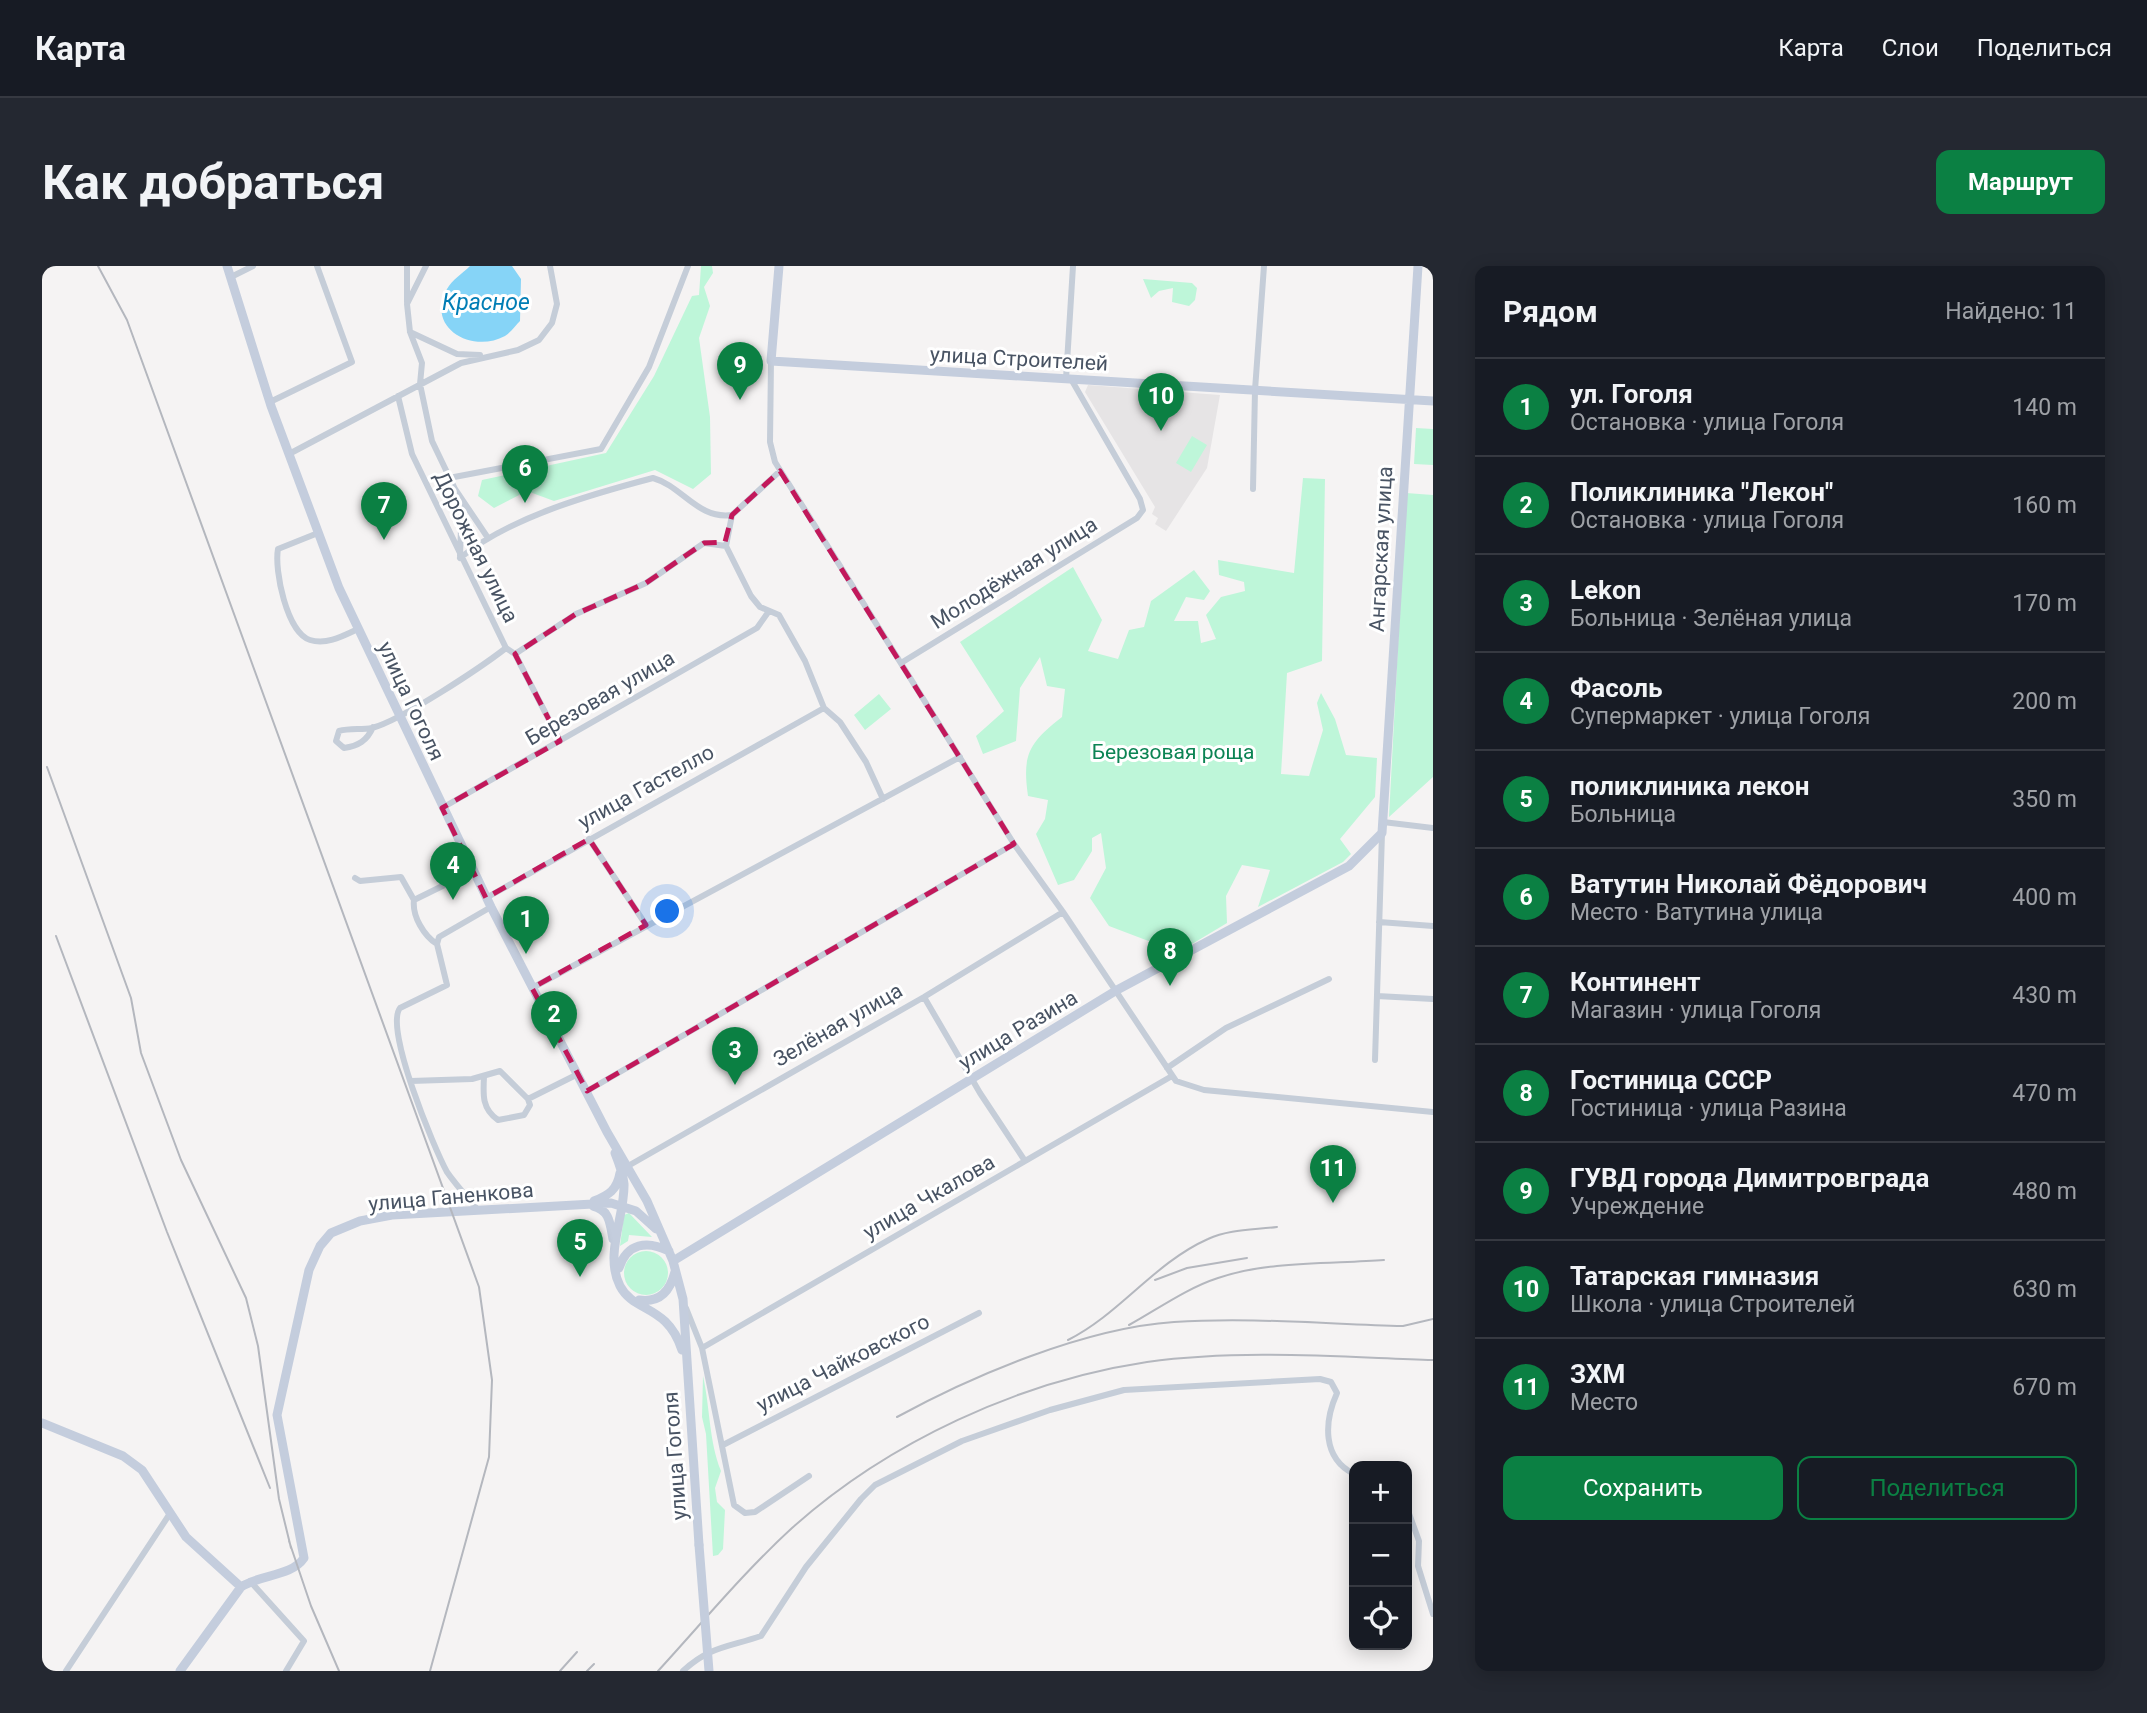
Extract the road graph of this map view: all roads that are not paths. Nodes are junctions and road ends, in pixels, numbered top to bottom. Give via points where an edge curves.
1 (227, 266) edge
2 (253, 266) edge
3 (317, 266) edge
4 (407, 266) edge
5 (426, 266) edge
6 (550, 266) edge
7 (688, 266) edge
8 (779, 266) edge
9 (1073, 266) edge
10 (1264, 266) edge
11 (1418, 266) edge
12 (231, 277) junction
13 (407, 303) junction
14 (410, 332) junction
15 (489, 355) junction
16 (771, 362) junction
17 (1069, 379) junction
18 (420, 384) junction
19 (1255, 390) junction
20 (398, 396) junction
21 (1408, 399) junction
22 (1433, 401) edge
23 (270, 402) junction
24 (289, 454) junction
25 (780, 471) junction
26 (449, 478) junction
27 (1253, 489) dead end
28 (462, 501) junction
29 (732, 515) junction
30 (318, 533) junction
31 (488, 538) junction
32 (726, 546) junction
33 (460, 558) junction
34 (769, 611) junction
35 (358, 629) junction
36 (506, 648) junction
37 (515, 654) junction
38 (901, 663) junction
39 (824, 708) junction
40 (398, 715) junction
41 (373, 727) junction
42 (560, 740) junction
43 (960, 757) junction
44 (883, 799) junction
45 (442, 808) junction
46 (1383, 822) junction
47 (1433, 828) edge
48 (1382, 833) junction
49 (589, 839) junction
50 (1014, 845) junction
51 (473, 871) junction
52 (355, 878) dead end
53 (414, 900) junction
54 (489, 903) junction
55 (1063, 912) junction
56 (1379, 922) junction
57 (646, 925) junction
58 (1433, 926) edge
59 (437, 944) junction
60 (1329, 979) dead end
61 (532, 988) junction
62 (1117, 990) junction
63 (1377, 996) junction
64 (924, 997) junction
65 (1433, 999) edge
66 (1375, 1060) dead end
67 (1167, 1068) junction
68 (578, 1074) junction
69 (1172, 1076) junction
70 (484, 1077) junction
71 (972, 1079) junction
72 (411, 1081) junction
73 (587, 1091) junction
74 (528, 1099) junction
75 (1433, 1112) edge
76 (1025, 1161) junction
77 (624, 1167) junction
78 (585, 1205) junction
79 (622, 1206) junction
80 (478, 1210) junction
81 (664, 1239) junction
82 (673, 1261) junction
83 (616, 1266) junction
84 (620, 1284) junction
85 (632, 1298) junction
86 (683, 1300) junction
87 (979, 1312) dead end
88 (702, 1348) junction
89 (686, 1364) junction
90 (42, 1423) edge
91 (723, 1445) junction
92 (1349, 1470) edge
93 (808, 1476) dead end
94 (169, 1515) junction
95 (1412, 1522) edge
96 (250, 1581) junction
97 (240, 1587) junction
98 (1433, 1614) edge
99 (66, 1671) edge
100 (180, 1671) edge
101 (286, 1671) edge
102 (683, 1671) edge
103 (709, 1671) edge

1 - 12 street, улица Гоголя
2 - 12 street
3 - 23 street via 352,362
4 - 13 street
5 - 13 street
6 - 15 street via 557,304 552,323 539,340 518,350
7 - 26 street via 649,367 601,449
8 - 16 street
9 - 17 street
10 - 19 street
11 - 21 street, Ангарская улица
12 - 23 street, улица Гоголя
13 - 14 street
14 - 15 street via 457,354
14 - 18 street via 422,363
15 - 18 street
16 - 17 street, улица Строителей
16 - 25 street via 770,442
17 - 19 street, улица Строителей
17 - 38 street, Молодёжная улица via 1143,510 1137,518
18 - 20 street
18 - 26 street via 432,441
19 - 21 street, улица Строителей
19 - 27 street
20 - 24 street
20 - 33 street, Дорожная улица via 412,454
21 - 22 street, улица Строителей
21 - 46 street, Ангарская улица
23 - 24 street, улица Гоголя
24 - 30 street, улица Гоголя
25 - 29 street
25 - 38 street
26 - 28 street
28 - 31 street
28 - 33 street
29 - 31 street via 705,511 667,482 653,478 555,508
29 - 32 street
30 - 35 street, улица Гоголя
30 - 35 street via 278,549 276,560 288,611 298,632 310,640 336,640
31 - 33 street
32 - 34 street via 751,596
32 - 37 street via 705,542 646,583 576,614
33 - 36 street, Дорожная улица
34 - 39 street via 779,615
34 - 42 street, Березовая улица via 757,628
35 - 40 street, улица Гоголя
36 - 37 street, Дорожная улица
36 - 40 street
37 - 42 street, Дорожная улица
38 - 43 street
39 - 44 street via 840,722 866,762
39 - 49 street, улица Гастелло
40 - 41 street
40 - 45 street, улица Гоголя
41 - 41 street via 339,732 336,741 344,748 360,744
42 - 45 street, Березовая улица
43 - 44 street
43 - 50 street
44 - 57 street
45 - 51 street, улица Гоголя
46 - 47 street
46 - 48 street, Ангарская улица
48 - 56 street
48 - 62 street, улица Разина via 1349,866
49 - 54 street, улица Гастелло
49 - 57 street
50 - 55 street
50 - 73 street
51 - 53 street
51 - 54 street, улица Гоголя
52 - 53 street via 401,877
53 - 59 street via 416,917
54 - 59 street, улица Гастелло via 439,937
54 - 61 street, улица Гоголя
55 - 62 street
55 - 64 street, Зелёная улица
56 - 58 street
56 - 63 street
57 - 61 street
59 - 72 street via 447,985 397,1013
60 - 67 street via 1226,1028
61 - 68 street, улица Гоголя
62 - 67 street
62 - 71 street, улица Разина
63 - 65 street
63 - 66 street
64 - 71 street
64 - 77 street, Зелёная улица
67 - 69 street
68 - 73 street, улица Гоголя
68 - 74 street
69 - 75 street via 1204,1090
69 - 76 street, улица Чкалова
70 - 72 street
70 - 74 street via 500,1071
70 - 74 street via 488,1113 498,1120 524,1115
71 - 76 street
71 - 82 street, улица Разина
72 - 80 street via 436,1150
73 - 77 street, улица Гоголя
76 - 88 street, улица Чкалова
77 - 78 street via 610,1194
77 - 79 street
77 - 81 street, улица Гоголя
78 - 79 street, улица Ганенкова
78 - 80 street, улица Ганенкова
78 - 83 street via 597,1206 609,1217
79 - 81 street via 646,1217
79 - 83 street
80 - 96 street, улица Ганенкова via 392,1215 360,1222 331,1233 320,1245 309,1270 277,1415 304,1558 298,1567
81 - 82 street, улица Гоголя
82 - 84 street via 649,1243 630,1249 619,1267
82 - 85 street via 669,1289 660,1297
82 - 86 street, улица Гоголя
83 - 84 street
84 - 85 street
85 - 89 street via 668,1321
86 - 88 street
86 - 89 street, улица Гоголя
87 - 91 street, улица Чайковского
88 - 91 street
89 - 103 street, улица Гоголя, bridge
90 - 94 street via 123,1456 142,1470 162,1496
91 - 93 street via 734,1505 746,1513 771,1503
92 - 102 street via 1332,1457 1328,1446 1337,1393 1331,1382 1320,1379 1124,1390 1050,1410 962,1441 875,1485 806,1567 761,1636 720,1646
94 - 97 street
94 - 99 street
95 - 98 street via 1419,1541 1418,1566
96 - 97 street, улица Ганенкова
96 - 101 street via 304,1641
97 - 100 street, улица Ганенкова

